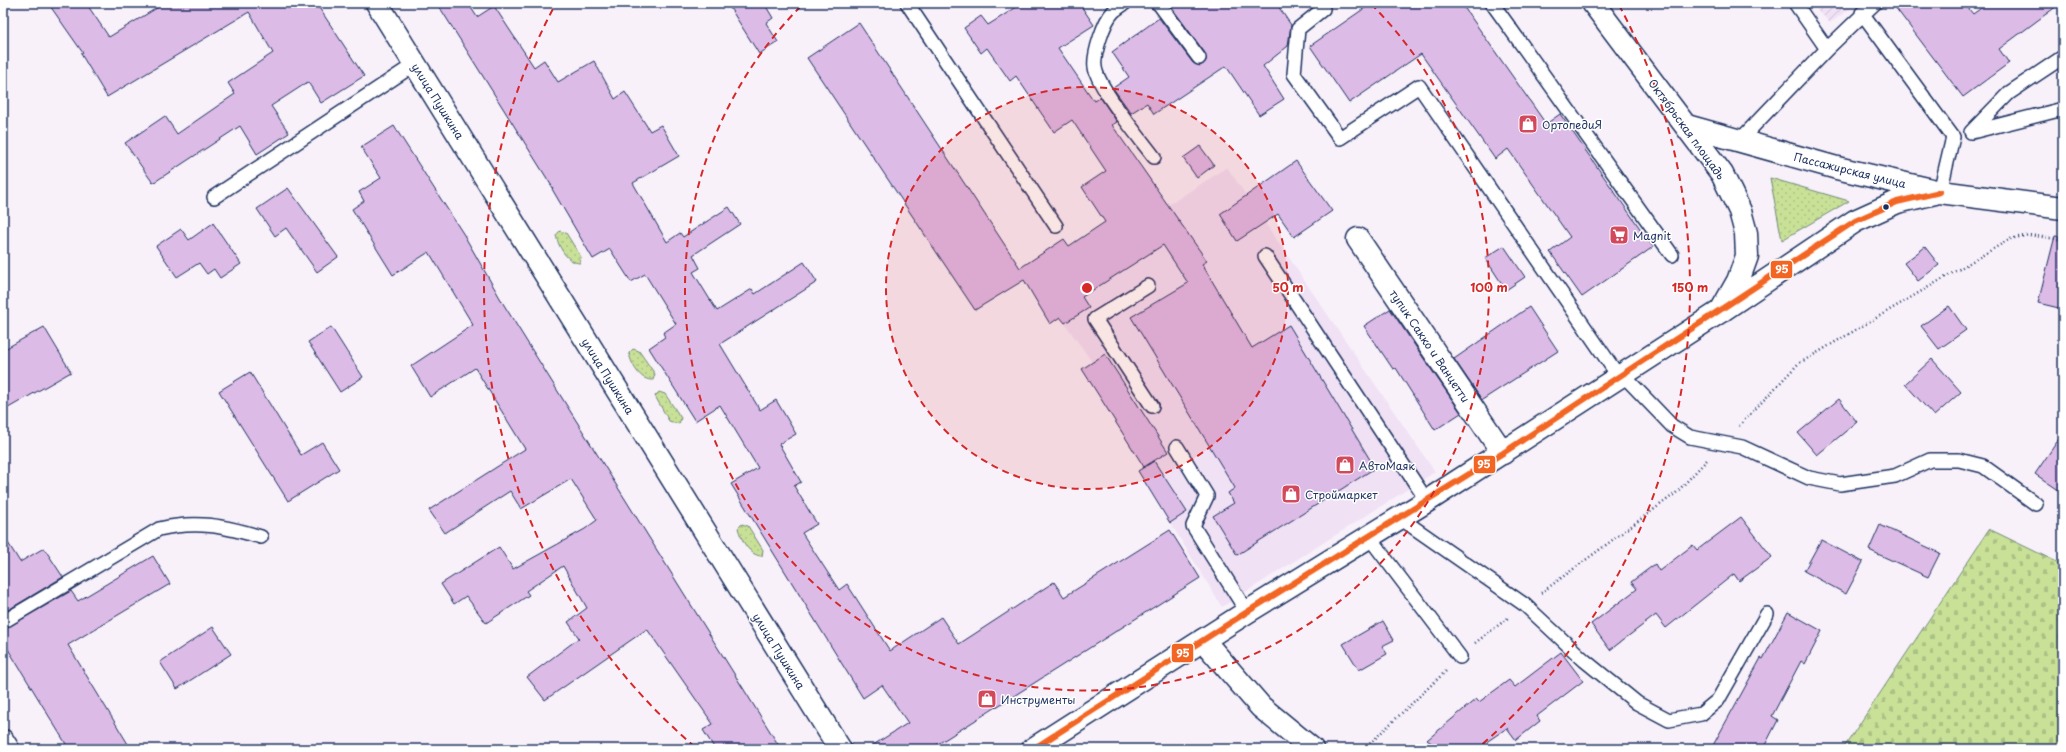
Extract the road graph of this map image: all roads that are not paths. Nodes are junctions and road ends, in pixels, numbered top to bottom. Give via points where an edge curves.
1 (377, 3) edge
2 (907, 3) edge
3 (1125, 3) edge
4 (1157, 3) edge
5 (1492, 3) edge
6 (1593, 3) edge
7 (1795, 3) edge
8 (1875, 3) edge
9 (1324, 5) edge
10 (1862, 13) junction
11 (1827, 49) junction
12 (2063, 57) edge
13 (1199, 58) dead end
14 (415, 64) junction
15 (2063, 109) edge
16 (1687, 126) junction
17 (1971, 132) junction
18 (1953, 137) junction
19 (1739, 141) junction
20 (1154, 157) dead end
21 (1940, 192) junction
22 (214, 197) dead end
23 (2063, 208) edge
24 (1056, 226) dead end
25 (1358, 239) dead end
26 (1672, 255) dead end
27 (1265, 256) dead end
28 (1148, 286) dead end
29 (1721, 310) junction
30 (1621, 376) junction
31 (1152, 406) dead end
32 (1177, 447) dead end
33 (1503, 453) junction
34 (1428, 501) junction
35 (2036, 504) dead end
36 (1400, 518) junction
37 (261, 537) dead end
38 (1369, 537) junction
39 (1247, 612) junction
40 (1767, 614) dead end
41 (3, 622) edge
42 (1203, 640) junction
43 (1460, 657) road end
44 (3, 741) edge
45 (8, 749) edge
46 (840, 749) edge
47 (1032, 749) edge
48 (1312, 749) edge

1 - 14 street, улица Пушкина
2 - 24 lane
3 - 20 lane via 1112,13 1096,51 1094,67 1100,82
4 - 13 lane
5 - 26 lane
6 - 16 street, Октябрьская площадь
7 - 11 lane
8 - 10 lane
9 - 30 lane via 1298,29 1294,74 1340,138 1419,86
10 - 11 lane
10 - 18 lane
11 - 19 lane
12 - 17 lane via 2009,93
14 - 22 lane
14 - 46 street, улица Пушкина
15 - 17 lane
16 - 19 street, Пассажирская улица
16 - 29 street, Октябрьская площадь via 1722,174 1740,211 1746,233 1747,256 1738,282
17 - 18 lane
18 - 21 lane
19 - 21 street, Пассажирская улица via 1837,168
21 - 23 street, Пассажирская улица
21 - 29 street via 1897,202 1855,220
25 - 33 street, тупик Сакко и Ванцетти
27 - 34 lane
28 - 31 lane via 1095,319
29 - 30 street
30 - 33 street
30 - 35 lane via 1672,426 1690,437 1742,447 1810,478 1840,484 1895,476 1930,460 1958,460 1983,466
32 - 39 lane via 1207,496 1193,526
33 - 34 street
34 - 36 street
36 - 38 street
36 - 40 lane via 1525,605 1584,660 1637,702 1669,720 1701,714 1718,700
37 - 41 lane via 230,527 202,524 159,529
38 - 39 street
38 - 43 lane
39 - 42 street
42 - 47 street
42 - 48 street via 1261,707
44 - 45 street

